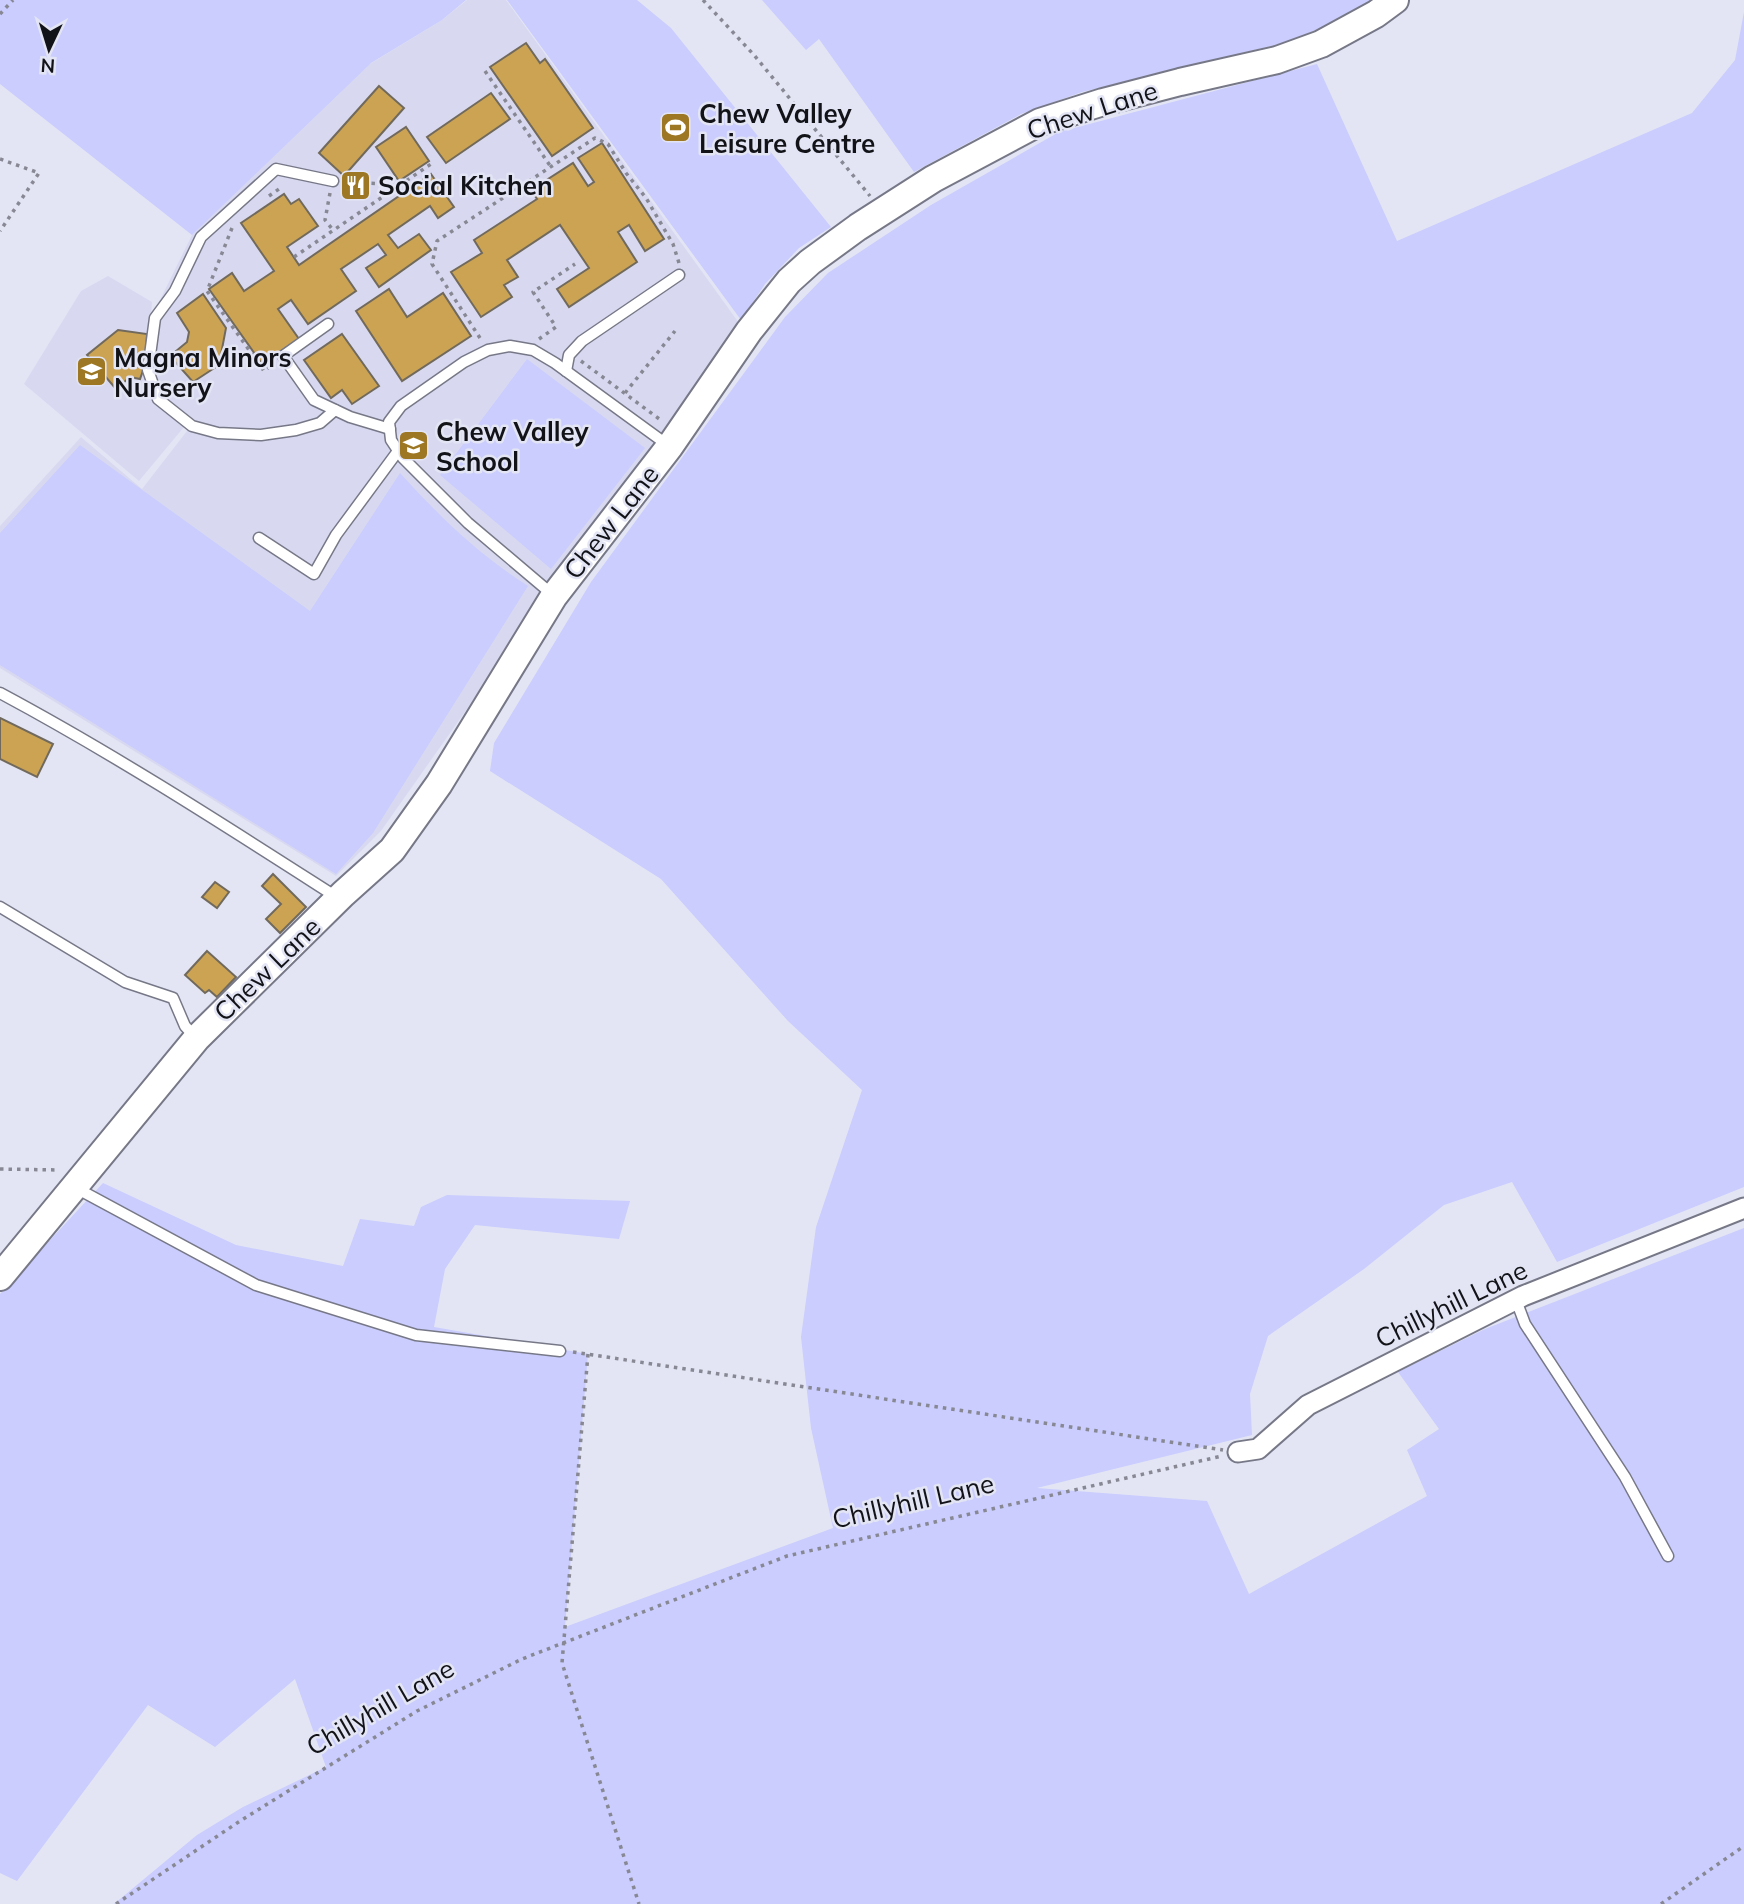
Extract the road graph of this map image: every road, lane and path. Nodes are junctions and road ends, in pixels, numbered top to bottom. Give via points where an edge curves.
1 (13, 0) edge
2 (703, 0) edge
3 (1395, 0) edge
4 (0, 14) edge
5 (485, 71) dead end
6 (0, 159) edge
7 (431, 164) dead end
8 (551, 167) junction
9 (332, 181) junction
10 (279, 189) dead end
11 (395, 189) junction
12 (268, 197) dead end
13 (882, 212) junction
14 (236, 219) dead end
15 (664, 227) junction
16 (658, 228) dead end
17 (333, 230) junction
18 (0, 231) edge
19 (293, 257) dead end
20 (575, 264) dead end
21 (679, 275) joint
22 (328, 324) dead end
23 (675, 331) dead end
24 (488, 350) junction
25 (533, 350) junction
26 (571, 354) junction
27 (283, 356) junction
28 (566, 371) junction
29 (625, 393) junction
30 (335, 410) junction
31 (390, 429) junction
32 (674, 440) junction
33 (398, 451) junction
34 (259, 538) dead end
35 (554, 596) junction
36 (0, 693) edge
37 (339, 898) junction
38 (0, 907) edge
39 (197, 1038) junction
40 (0, 1169) edge
41 (79, 1179) junction
42 (1744, 1208) edge
43 (0, 1277) edge
44 (1516, 1300) junction
45 (560, 1350) joint
46 (587, 1354) junction
47 (1238, 1452) junction
48 (1668, 1556) dead end
49 (564, 1643) junction
50 (1744, 1846) edge
51 (116, 1904) edge
52 (639, 1904) edge
53 (1661, 1904) edge

1 - 4 path
2 - 13 path
3 - 13 main road, Chew Lane via 1321,44 1277,60 1103,102 1041,122 933,179
5 - 8 path
6 - 18 path via 38,173
7 - 11 path
8 - 15 path via 595,138 608,144
8 - 24 path via 437,241 432,264
9 - 11 path via 386,184
9 - 17 path via 325,220
9 - 30 lane via 276,169 201,237 176,291 155,318 148,370 158,400 192,426 218,433 261,435 296,430 320,423
10 - 12 path
11 - 17 path
13 - 32 main road, Chew Lane via 789,281
14 - 27 path via 207,291 264,371
15 - 16 path
15 - 21 path via 679,259
17 - 19 path
20 - 25 path via 533,292 556,327 537,341
21 - 26 lane via 582,341
22 - 27 lane
23 - 29 path
24 - 25 lane via 510,346
24 - 31 lane via 401,406 389,422
25 - 28 lane
26 - 28 lane
26 - 29 path
27 - 30 lane via 314,400
28 - 32 lane
29 - 32 path
30 - 31 lane
31 - 33 lane
32 - 35 main road, Chew Lane
33 - 34 lane via 336,535 314,574
33 - 35 lane via 468,523
35 - 37 main road, Chew Lane via 439,784 392,850
36 - 37 lane via 179,797
37 - 39 main road, Chew Lane
38 - 39 lane via 125,982 173,999 185,1026
39 - 41 main road, Chew Lane
40 - 41 path
41 - 43 main road, Chew Lane
41 - 45 lane via 256,1285 416,1335
42 - 44 street, Chillyhill Lane
44 - 47 street, Chillyhill Lane via 1308,1405 1258,1449
44 - 48 lane via 1525,1324 1625,1477
45 - 46 path
46 - 47 path
46 - 49 path
47 - 49 path, Chillyhill Lane via 787,1556
49 - 51 path, Chillyhill Lane via 417,1711
49 - 52 path via 562,1663
50 - 53 path

